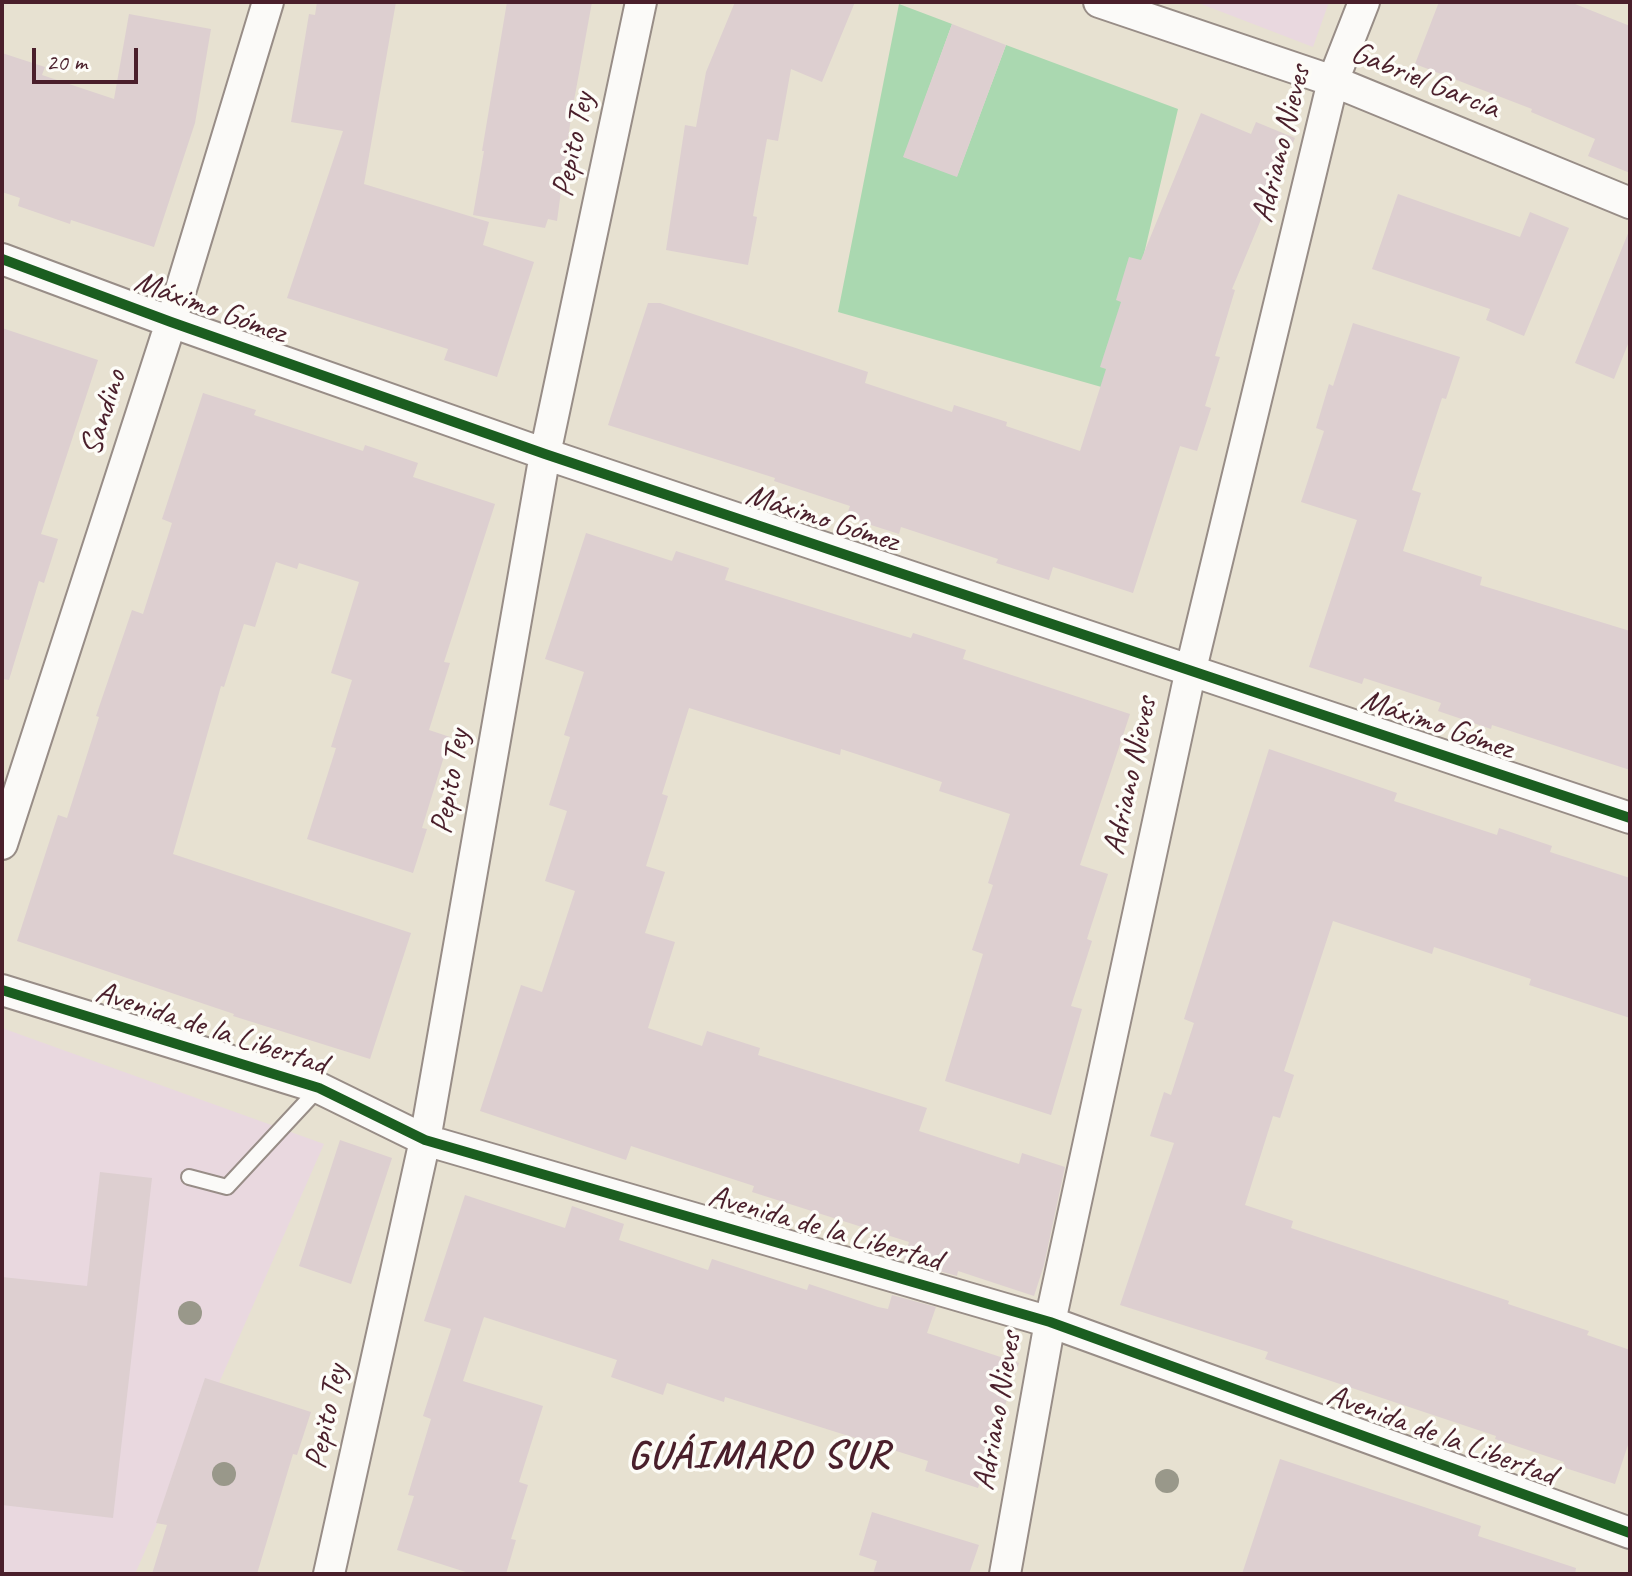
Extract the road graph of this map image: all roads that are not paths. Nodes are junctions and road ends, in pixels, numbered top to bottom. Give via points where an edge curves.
1 (268, 2) edge
2 (641, 2) edge
3 (1099, 2) edge
4 (1364, 2) edge
5 (1333, 81) junction
6 (1630, 203) edge
7 (2, 259) edge
8 (171, 322) junction
9 (545, 454) junction
10 (1191, 669) junction
11 (1630, 818) edge
12 (2, 844) edge
13 (2, 990) edge
14 (319, 1088) junction
15 (425, 1140) junction
16 (189, 1177) dead end
17 (1050, 1322) junction
18 (1630, 1533) edge
19 (329, 1574) edge
20 (1005, 1574) edge

1 - 8 street, Sandino
2 - 9 street, Pepito Tey
3 - 5 street, Gabriel García
4 - 5 street, Adriano Nieves
5 - 6 street, Gabriel García
5 - 10 street, Adriano Nieves
7 - 8 street, Máximo Gómez
8 - 9 street, Máximo Gómez
8 - 12 street, Sandino
9 - 10 street, Máximo Gómez
9 - 15 street, Pepito Tey
10 - 11 street, Máximo Gómez
10 - 17 street, Adriano Nieves
13 - 14 street, Avenida de la Libertad
14 - 15 street, Avenida de la Libertad
14 - 16 lane via 227,1187
15 - 17 street, Avenida de la Libertad
15 - 19 street, Pepito Tey
17 - 18 street, Avenida de la Libertad
17 - 20 street, Adriano Nieves

